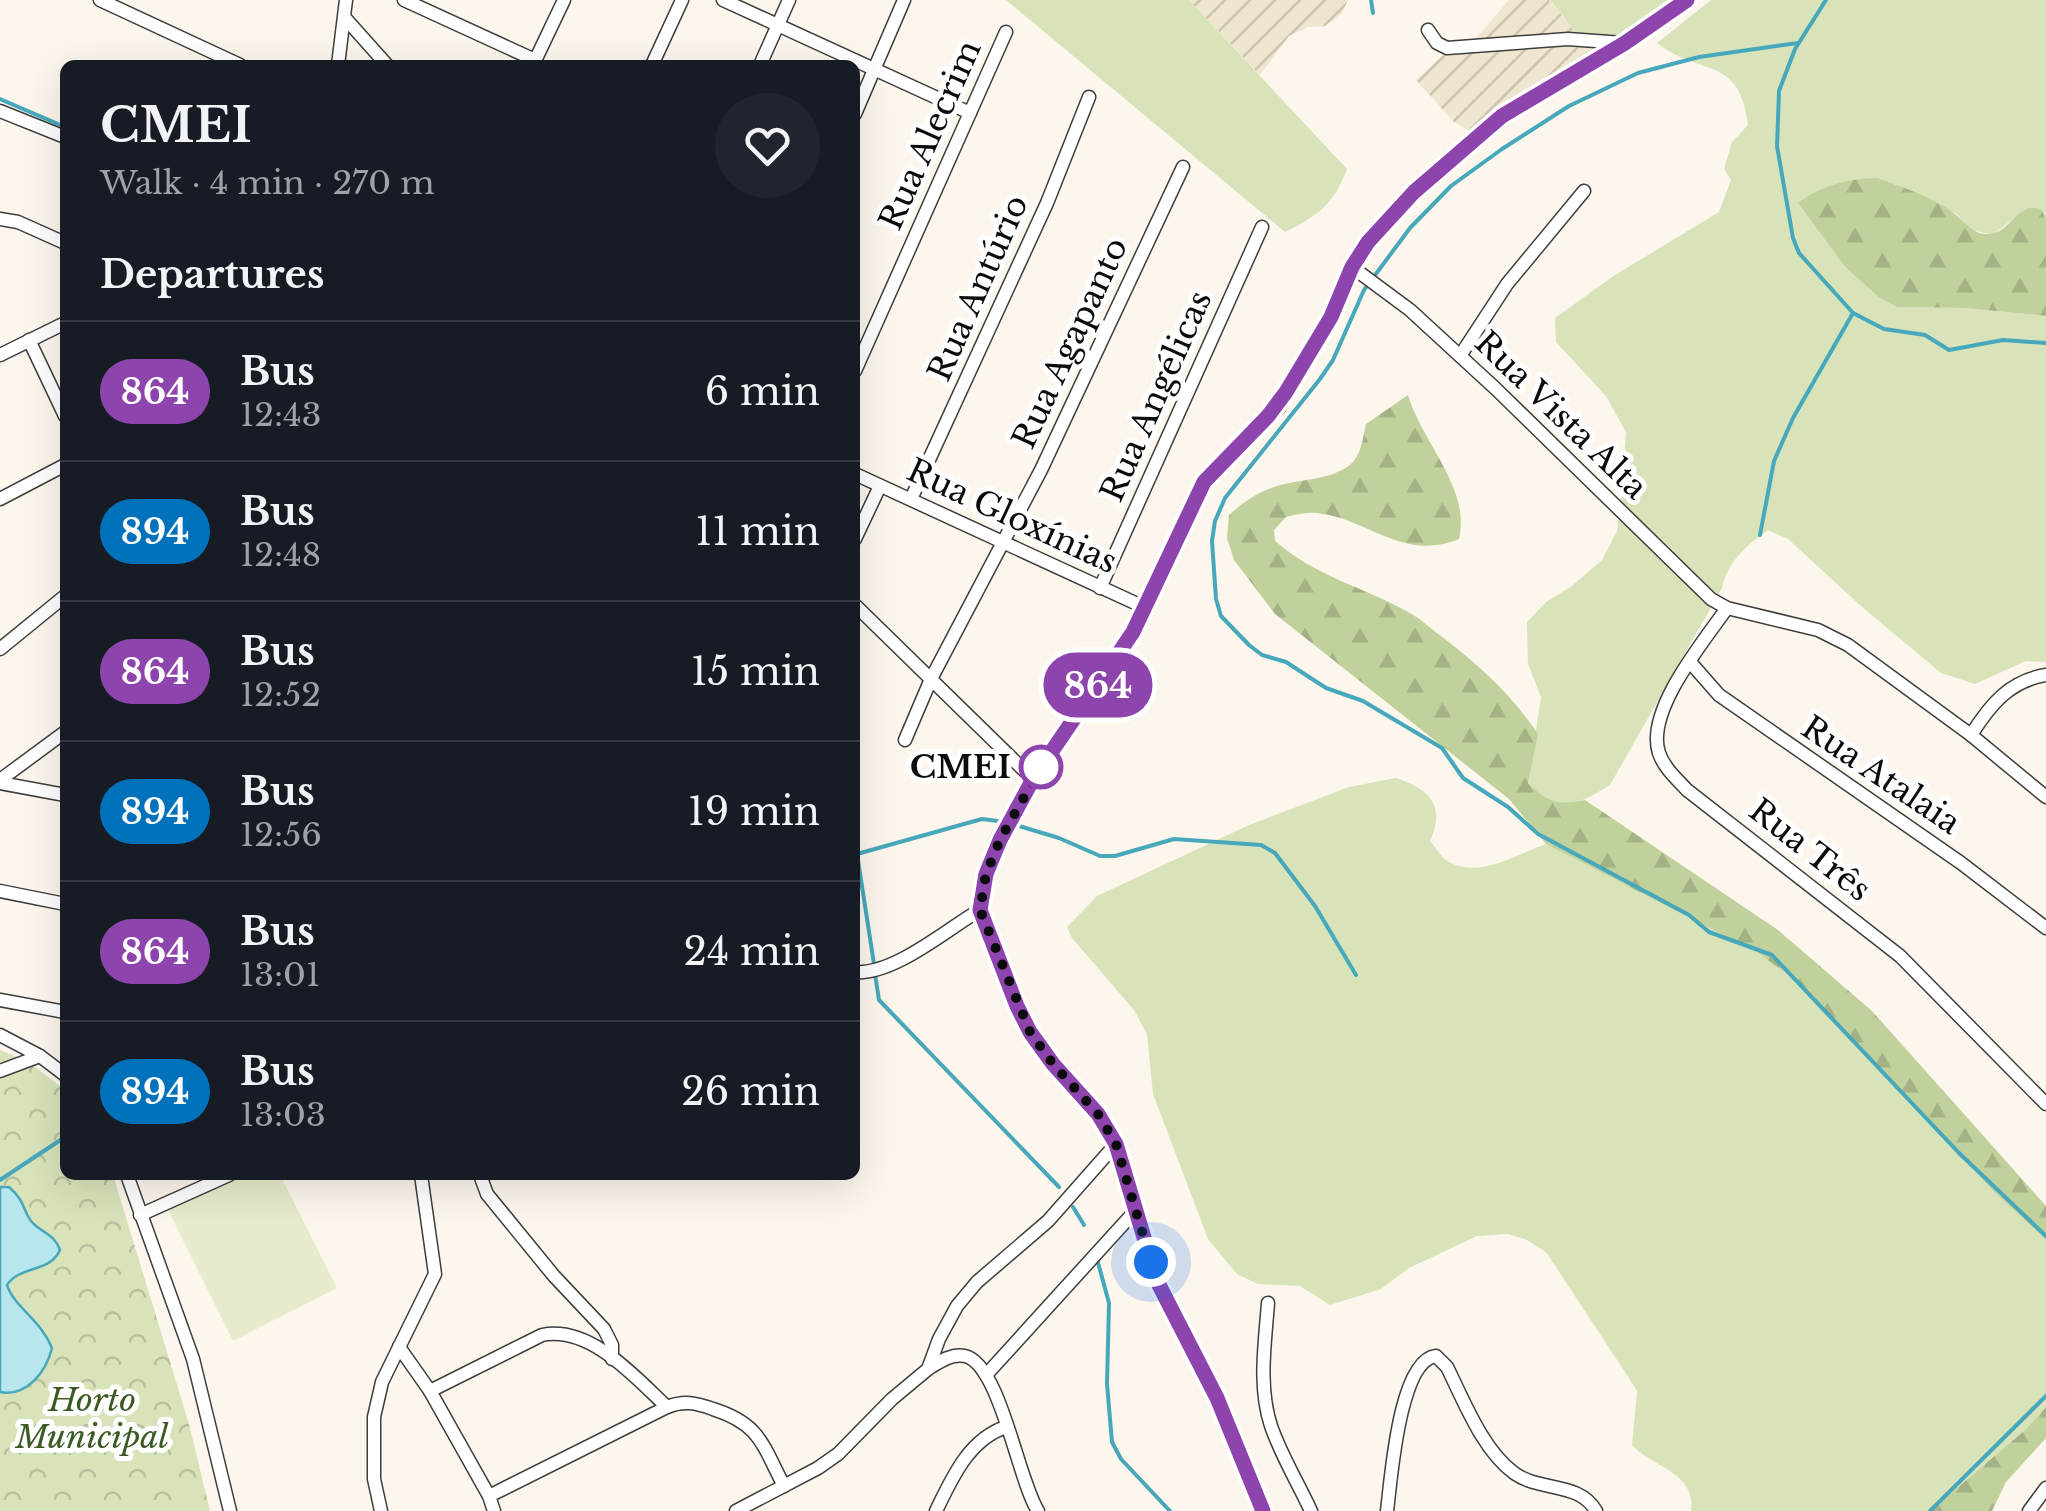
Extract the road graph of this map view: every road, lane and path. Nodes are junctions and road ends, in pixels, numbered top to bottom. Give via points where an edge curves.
1 (100, 0) edge
2 (346, 0) edge
3 (404, 0) edge
4 (564, 0) edge
5 (682, 0) edge
6 (723, 0) edge
7 (788, 0) edge
8 (904, 0) edge
9 (1687, 0) edge
10 (345, 18) junction
11 (777, 26) junction
12 (1428, 30) dead end
13 (1006, 32) dead end
14 (1625, 43) junction
15 (229, 60) edge
16 (339, 60) edge
17 (382, 60) edge
18 (530, 60) edge
19 (535, 60) edge
20 (654, 60) edge
21 (762, 60) edge
22 (852, 60) edge
23 (860, 64) edge
24 (874, 70) junction
25 (1089, 96) dead end
26 (860, 102) edge
27 (0, 111) edge
28 (970, 113) junction
29 (60, 136) edge
30 (1183, 168) dead end
31 (1584, 191) dead end
32 (0, 219) edge
33 (1262, 227) dead end
34 (60, 240) edge
35 (1352, 267) junction
36 (60, 325) edge
37 (30, 340) junction
38 (0, 355) edge
39 (1460, 356) junction
40 (860, 360) edge
41 (60, 405) edge
42 (60, 468) edge
43 (860, 476) edge
44 (880, 486) junction
45 (0, 499) edge
46 (911, 499) junction
47 (860, 528) edge
48 (1004, 540) junction
49 (1100, 588) junction
50 (60, 600) edge
51 (1146, 608) junction
52 (1727, 608) junction
53 (860, 609) edge
54 (0, 648) edge
55 (1690, 662) junction
56 (2046, 675) edge
57 (931, 679) junction
58 (1971, 735) junction
59 (60, 736) edge
60 (905, 740) dead end
61 (1033, 779) junction
62 (0, 782) edge
63 (60, 794) edge
64 (2046, 797) edge
65 (0, 891) edge
66 (60, 903) edge
67 (980, 910) junction
68 (2046, 928) edge
69 (860, 971) edge
70 (0, 1000) edge
71 (60, 1011) edge
72 (0, 1034) edge
73 (40, 1056) junction
74 (0, 1070) edge
75 (60, 1072) edge
76 (2046, 1104) edge
77 (1116, 1144) junction
78 (129, 1180) edge
79 (217, 1180) edge
80 (422, 1180) edge
81 (482, 1180) edge
82 (1136, 1210) junction
83 (140, 1216) junction
84 (1268, 1302) dead end
85 (399, 1346) junction
86 (612, 1359) junction
87 (928, 1369) junction
88 (986, 1375) junction
89 (430, 1391) junction
90 (667, 1407) junction
91 (1006, 1426) junction
92 (784, 1486) junction
93 (2046, 1488) edge
94 (490, 1496) junction
95 (230, 1511) edge
96 (381, 1511) edge
97 (494, 1511) edge
98 (736, 1511) edge
99 (936, 1511) edge
100 (1038, 1511) edge
101 (1263, 1511) edge
102 (1311, 1511) edge
103 (1386, 1511) edge
104 (1596, 1511) edge
105 (2030, 1511) edge

1 - 15 street
2 - 10 street
3 - 18 street
4 - 19 street
5 - 20 street
6 - 11 street
7 - 11 street
8 - 24 street
9 - 14 street
10 - 16 street
10 - 17 street
11 - 21 street
11 - 22 street
12 - 14 street via 1448,48 1568,39
13 - 28 street, Rua Alecrim
14 - 35 street via 1517,106 1467,144 1391,214
23 - 24 street
24 - 26 street
24 - 28 street
25 - 46 street, Rua Antúrio via 1047,204
27 - 29 street
28 - 40 street, Rua Alecrim
30 - 48 street, Rua Agapanto
31 - 39 street via 1507,284
32 - 34 street
33 - 49 street, Rua Angélicas
35 - 39 street, Rua Vista Alta
35 - 51 street via 1331,317 1276,406 1204,482
36 - 37 street
37 - 38 street
37 - 41 street
39 - 52 street, Rua Vista Alta
42 - 45 street
43 - 44 street, Rua Gloxínias
44 - 46 street, Rua Gloxínias
44 - 47 street
46 - 48 street, Rua Gloxínias
48 - 49 street, Rua Gloxínias
48 - 57 street, Rua Agapanto
49 - 51 street, Rua Gloxínias
50 - 54 street
51 - 61 street
52 - 55 street, Rua Três
52 - 58 street via 1833,638
53 - 57 street
55 - 68 street, Rua Atalaia via 1753,721
55 - 76 street, Rua Três via 1658,733 1657,748 1671,772 1900,956
56 - 58 street via 1992,701
57 - 60 street, Rua Agapanto
57 - 61 street
58 - 64 street
59 - 62 street
61 - 67 street via 986,874
62 - 63 street
65 - 66 street
67 - 69 street via 898,960
67 - 77 street via 1030,1032
70 - 71 street
72 - 73 street
73 - 74 street
73 - 75 street
77 - 82 street
77 - 87 street via 1048,1220 967,1294
78 - 83 street
79 - 83 street
80 - 85 street via 435,1274
81 - 86 street via 554,1276 604,1329
82 - 88 street
82 - 101 street via 1157,1281 1217,1398
83 - 95 street via 193,1358
84 - 102 street via 1265,1401
85 - 89 street
85 - 96 street via 374,1417
86 - 89 street via 584,1340 555,1332
86 - 90 street
87 - 88 street via 959,1355
87 - 92 street via 838,1454
88 - 91 street
89 - 94 street
90 - 92 street via 698,1404 746,1422
90 - 94 street
91 - 99 street via 968,1454
91 - 100 street
92 - 98 street
93 - 105 street
94 - 97 street
103 - 104 street via 1405,1397 1421,1363 1436,1356 1494,1453 1514,1473 1577,1492

